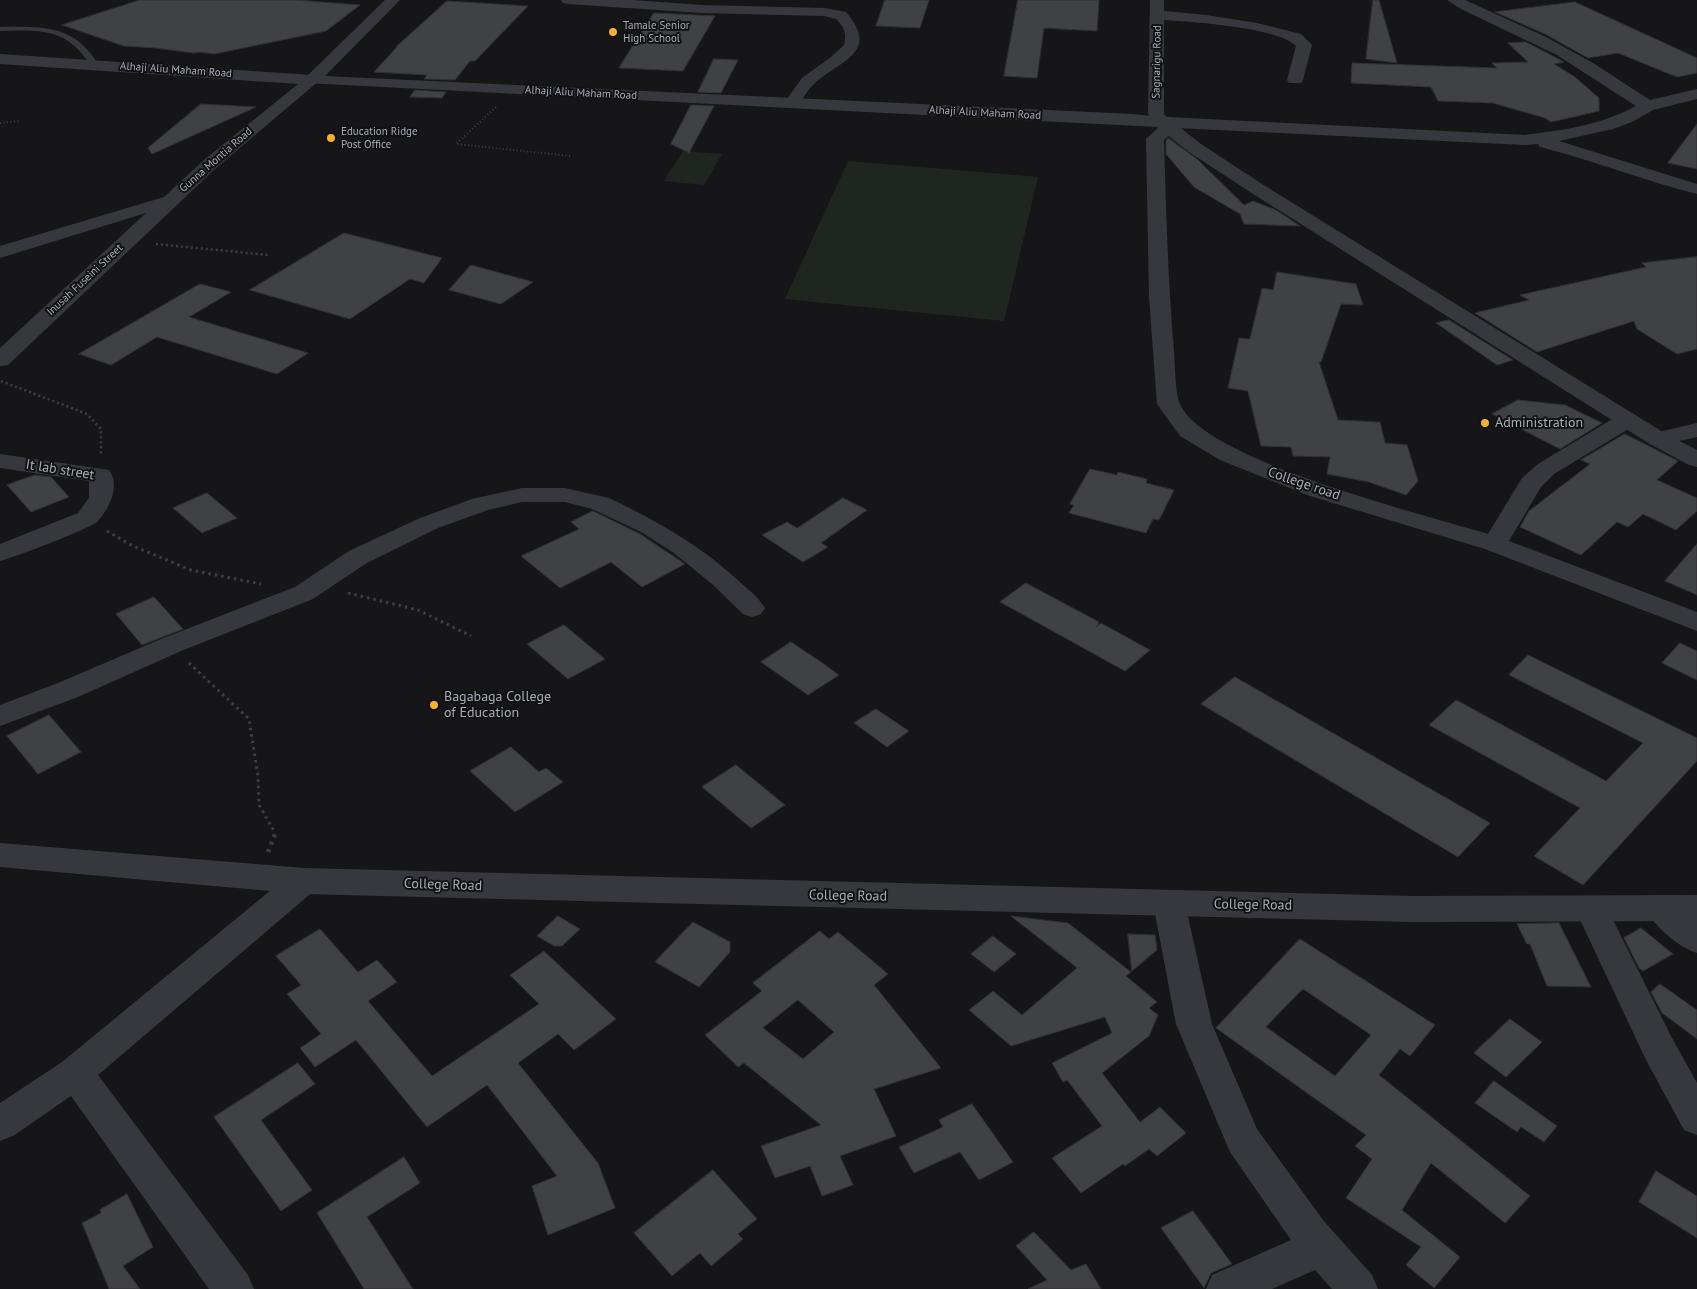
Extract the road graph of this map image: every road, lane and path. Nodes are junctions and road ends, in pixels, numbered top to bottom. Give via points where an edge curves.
1 (393, 0) edge
2 (568, 0) edge
3 (1454, 0) edge
4 (1157, 7) edge
5 (0, 29) edge
6 (0, 59) edge
7 (94, 64) junction
8 (312, 80) junction
9 (1294, 80) dead end
10 (516, 90) junction
11 (1697, 94) edge
12 (792, 103) junction
13 (1647, 106) junction
14 (20, 121) dead end
15 (0, 123) edge
16 (1165, 125) junction
17 (1525, 140) junction
18 (571, 156) dead end
19 (1697, 189) edge
20 (170, 200) junction
21 (126, 241) junction
22 (0, 252) edge
23 (268, 255) dead end
24 (0, 360) edge
25 (0, 381) edge
26 (1628, 420) junction
27 (1697, 430) edge
28 (1658, 438) junction
29 (1697, 460) edge
30 (0, 461) edge
31 (101, 475) junction
32 (1494, 544) junction
33 (0, 552) edge
34 (752, 608) dead end
35 (1697, 622) edge
36 (171, 645) junction
37 (0, 716) edge
38 (0, 855) edge
39 (258, 878) junction
40 (304, 881) junction
41 (1168, 903) junction
42 (1697, 908) edge
43 (1591, 909) junction
44 (1662, 909) junction
45 (1697, 940) edge
46 (74, 1073) junction
47 (1697, 1118) edge
48 (0, 1124) edge
49 (1321, 1247) junction
50 (234, 1289) edge
51 (1226, 1289) edge
52 (1358, 1289) edge

1 - 8 street, Gunna Montia Road
2 - 12 street via 841,16 852,31 854,40 848,52 808,81
3 - 13 street via 1552,45
4 - 9 street via 1296,37 1304,44
4 - 16 street, Sagnarigu Road via 1156,114
5 - 7 lane via 48,30 61,34 80,44
6 - 7 street, Alhaji Aliu Maham Road
7 - 8 street, Alhaji Aliu Maham Road
8 - 10 street, Alhaji Aliu Maham Road
8 - 20 street, Gunna Montia Road
10 - 12 street, Alhaji Aliu Maham Road
10 - 18 path via 456,144
11 - 13 street
12 - 16 street, Alhaji Aliu Maham Road via 1133,119
13 - 17 street via 1607,125 1573,134
14 - 15 path
16 - 17 street, Alhaji Aliu Maham Road
16 - 26 street via 1212,160
16 - 32 street, College road via 1157,136 1155,150 1159,296 1168,404 1188,432 1228,455 1319,491
17 - 19 street via 1580,151
20 - 21 street, Inusah Fuseini Street
20 - 22 street, Gunna Montia Road
21 - 23 path
21 - 24 street, Inusah Fuseini Street
25 - 31 path via 87,414 101,429
26 - 28 street
26 - 32 street via 1546,469 1531,483
27 - 28 street
28 - 29 street
30 - 31 street, It lab street
31 - 33 street, It lab street via 101,498 86,518
32 - 35 street, College road
34 - 36 street via 721,578 650,527 600,503 565,495 522,495 481,504 429,523 358,557 304,593
36 - 37 street
36 - 39 path via 249,720 260,805 275,834
38 - 39 street, College Road
39 - 40 street, College Road
40 - 41 street, College Road
40 - 46 street
41 - 43 street, College Road via 1403,909
41 - 49 street via 1194,1024 1243,1140
42 - 44 street, College Road
43 - 44 street, College Road
43 - 47 street via 1659,1049
44 - 45 street
46 - 48 street
46 - 50 street
49 - 51 street
49 - 52 street

